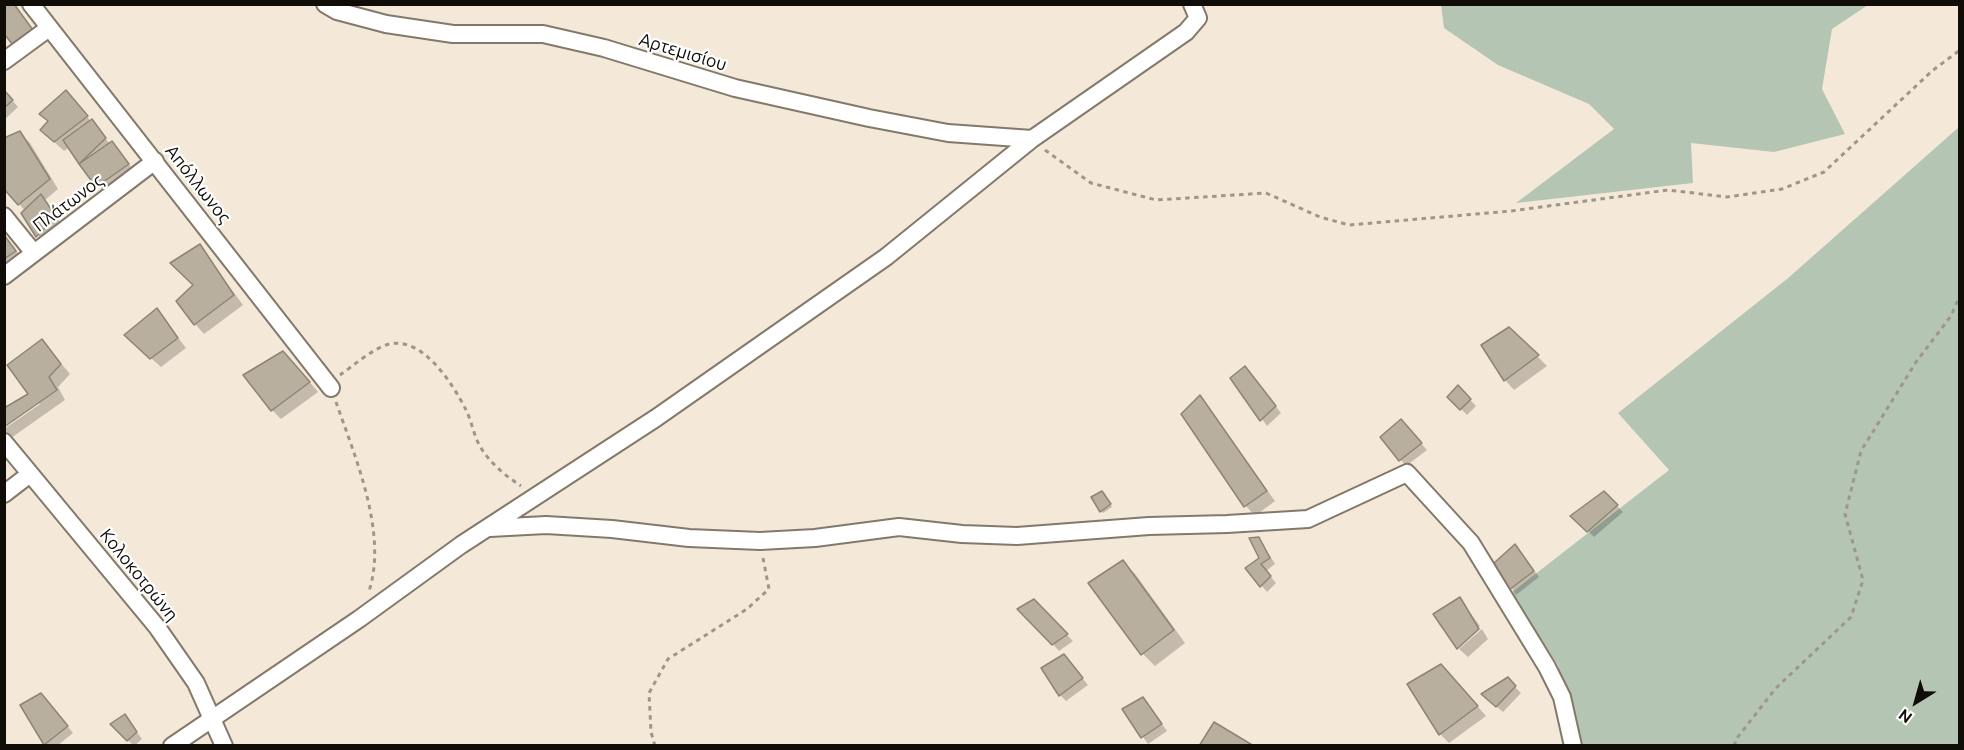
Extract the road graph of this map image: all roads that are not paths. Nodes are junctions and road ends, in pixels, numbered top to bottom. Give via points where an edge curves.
1 (325, 4) edge
2 (1192, 4) edge
3 (36, 6) edge
4 (49, 28) junction
5 (4, 61) edge
6 (1032, 139) junction
7 (155, 161) junction
8 (4, 216) edge
9 (34, 252) junction
10 (4, 276) edge
11 (331, 388) road end
12 (4, 442) edge
13 (30, 474) junction
14 (4, 494) edge
15 (489, 528) junction
16 (213, 716) junction
17 (172, 746) edge
18 (224, 746) edge
19 (1573, 746) edge

1 - 6 street, Αρτεμισίου via 386,24 453,34 543,34 604,48 735,88 869,118 948,133
2 - 6 street via 1198,18 1186,32
3 - 4 street, Απόλλωνος
4 - 5 street
4 - 7 street, Απόλλωνος
6 - 15 street via 886,257 656,418
7 - 9 street, Πλάτωνος
7 - 11 street, Απόλλωνος
8 - 9 street
9 - 10 street, Πλάτωνος
12 - 13 street, Κολοκοτρώνη
13 - 14 street
13 - 16 street, Κολοκοτρώνη via 158,627
15 - 16 street
15 - 19 street via 546,525 760,541 898,527 1017,536 1308,519 1407,473 1471,543 1547,667 1562,697
16 - 17 street
16 - 18 street, Κολοκοτρώνη

